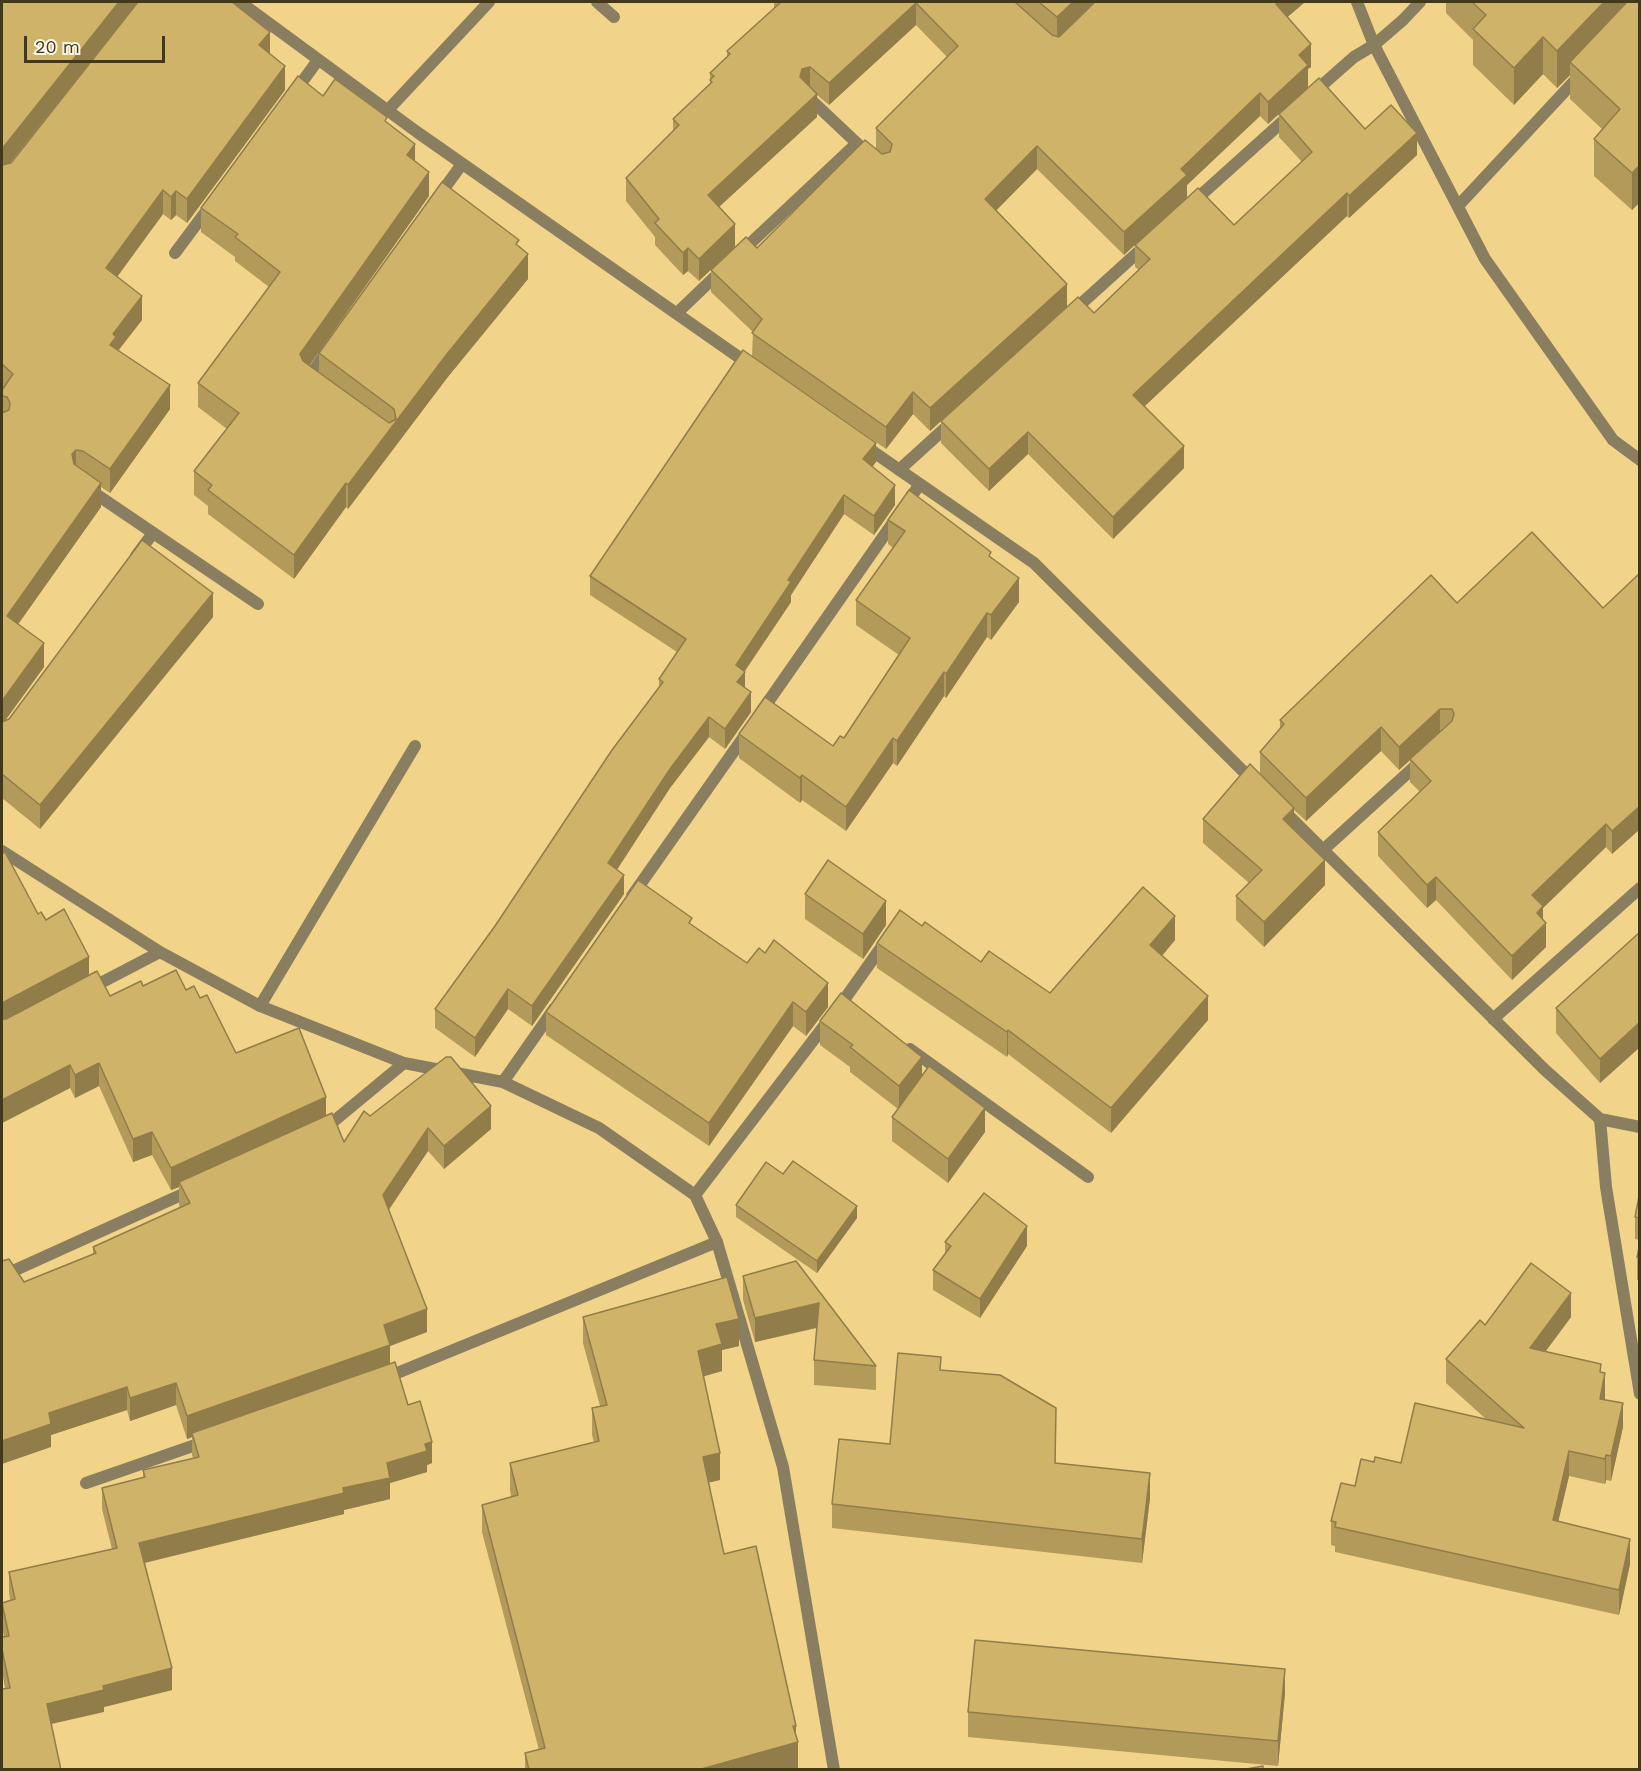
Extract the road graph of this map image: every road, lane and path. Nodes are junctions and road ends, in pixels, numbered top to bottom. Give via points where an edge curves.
1 (240, 2) edge
2 (489, 2) edge
3 (597, 2) edge
4 (1357, 2) edge
5 (1420, 2) edge
6 (614, 17) dead end
7 (1374, 45) junction
8 (318, 60) junction
9 (1592, 63) edge
10 (808, 97) edge
11 (284, 106) edge
12 (387, 111) junction
13 (857, 143) junction
14 (871, 156) edge
15 (462, 164) junction
16 (216, 198) edge
17 (1458, 206) junction
18 (428, 210) edge
19 (1178, 216) edge
20 (1152, 240) edge
21 (176, 253) dead end
22 (676, 313) junction
23 (1065, 319) edge
24 (334, 342) edge
25 (764, 374) edge
26 (326, 392) edge
27 (960, 414) edge
28 (851, 436) edge
29 (1640, 460) edge
30 (899, 470) junction
31 (78, 482) edge
32 (920, 484) junction
33 (153, 534) junction
34 (126, 571) edge
35 (258, 604) dead end
36 (415, 746) dead end
37 (1429, 754) edge
38 (1323, 850) junction
39 (2, 851) edge
40 (1640, 888) edge
41 (626, 906) edge
42 (891, 933) edge
43 (160, 952) junction
44 (564, 994) edge
45 (75, 996) edge
46 (260, 1006) junction
47 (1493, 1019) junction
48 (900, 1041) edge
49 (404, 1063) junction
50 (503, 1082) junction
51 (1600, 1119) junction
52 (1640, 1127) edge
53 (307, 1138) edge
54 (1088, 1178) dead end
55 (209, 1182) edge
56 (695, 1196) junction
57 (717, 1242) junction
58 (2, 1276) edge
59 (369, 1384) edge
60 (1640, 1394) edge
61 (222, 1436) edge
62 (86, 1483) dead end
63 (834, 1770) edge

1 - 8 street
2 - 12 street
3 - 6 street
4 - 7 street
5 - 7 street
7 - 17 street
7 - 19 street via 1354,57
8 - 11 street
8 - 12 street
9 - 17 street
10 - 13 street
12 - 15 street
13 - 14 street
13 - 22 street
15 - 18 street
15 - 22 street
16 - 21 street
17 - 29 street via 1485,259 1613,440
20 - 23 street
22 - 25 street
24 - 26 street via 308,379
27 - 30 street
28 - 30 street
30 - 32 street
31 - 33 street
32 - 38 street via 1034,563
32 - 41 street
33 - 34 street
33 - 35 street
36 - 46 street
37 - 38 street
38 - 47 street
39 - 43 street
40 - 47 street
42 - 56 street via 849,1004
43 - 45 street
43 - 46 street
44 - 50 street
46 - 49 street
47 - 51 street
48 - 54 street
49 - 50 street
49 - 53 street via 329,1128
50 - 56 street via 599,1128
51 - 52 street
51 - 60 street via 1606,1187
55 - 58 street
56 - 57 street
57 - 59 street
57 - 63 street via 783,1467
61 - 62 street

